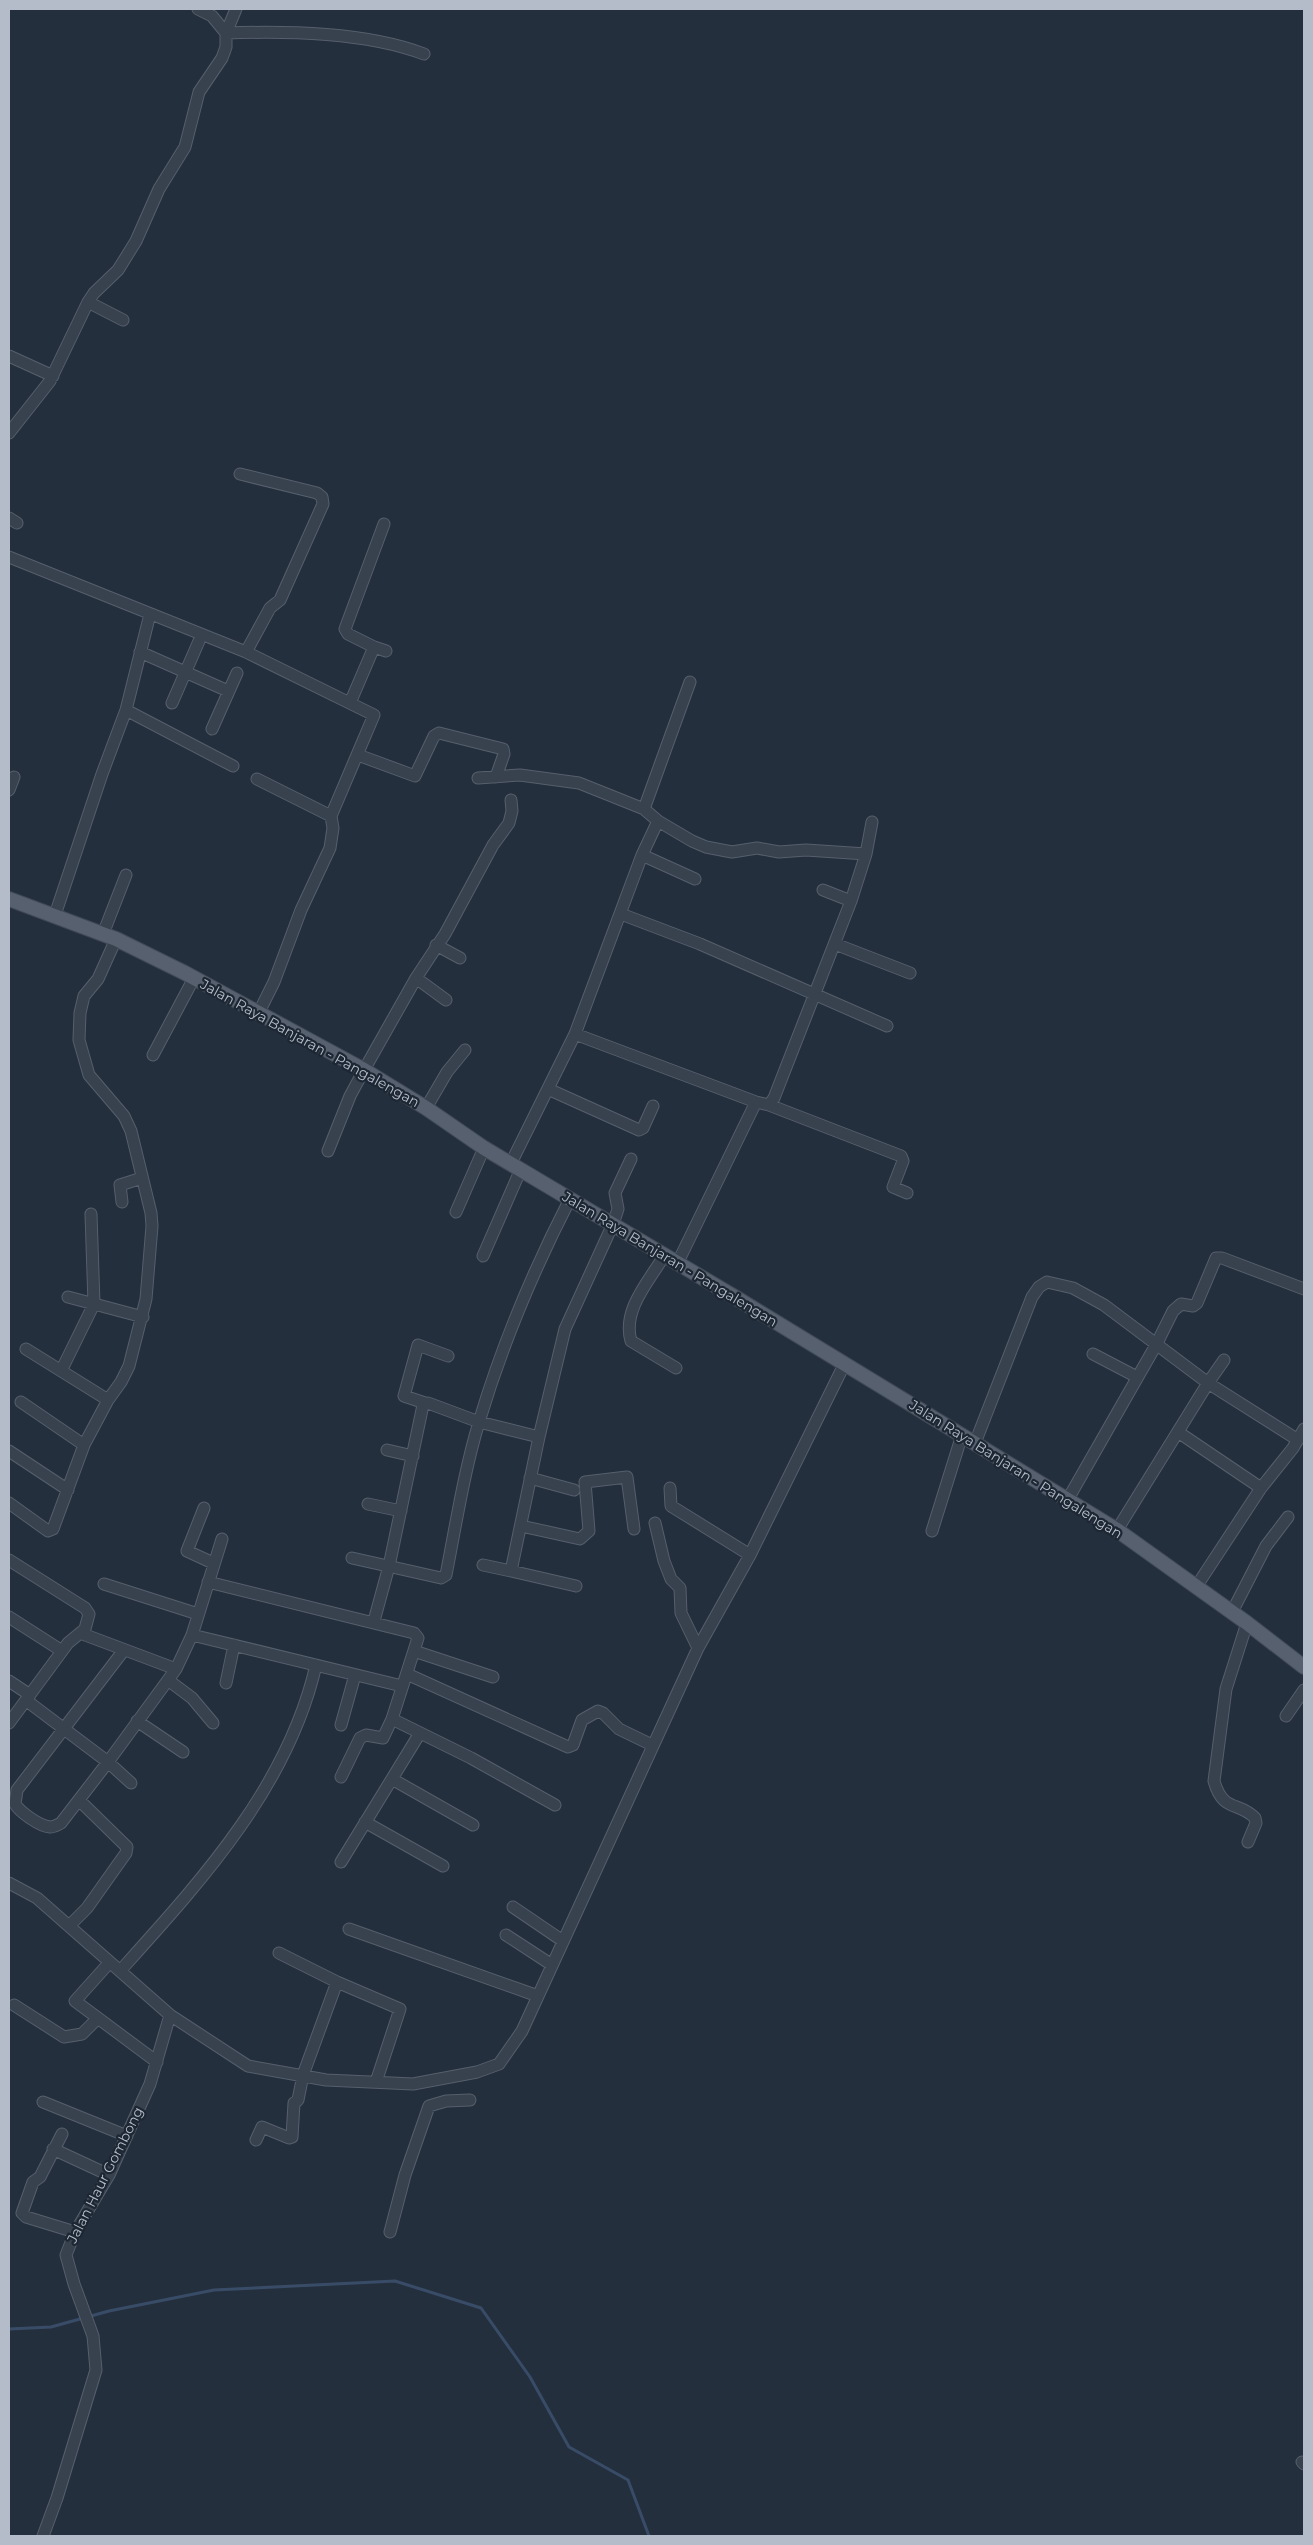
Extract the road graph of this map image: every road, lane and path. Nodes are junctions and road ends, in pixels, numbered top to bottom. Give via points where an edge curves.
1 (198, 9) edge
2 (236, 9) edge
3 (226, 33) junction
4 (424, 54) dead end
5 (88, 302) junction
6 (123, 320) dead end
7 (9, 356) edge
8 (53, 376) junction
9 (9, 433) edge
10 (240, 474) dead end
11 (384, 524) dead end
12 (9, 557) edge
13 (150, 614) junction
14 (200, 641) dead end
15 (374, 647) junction
16 (386, 651) dead end
17 (140, 652) junction
18 (246, 652) junction
19 (186, 672) junction
20 (237, 673) dead end
21 (690, 682) dead end
22 (228, 691) junction
23 (172, 703) dead end
24 (350, 703) junction
25 (126, 710) junction
26 (212, 729) dead end
27 (358, 755) junction
28 (233, 766) dead end
29 (14, 777) dead end
30 (496, 777) junction
31 (478, 778) dead end
32 (257, 779) dead end
33 (9, 790) edge
34 (511, 800) dead end
35 (644, 809) junction
36 (331, 816) junction
37 (658, 821) junction
38 (872, 822) dead end
39 (866, 854) junction
40 (642, 855) junction
41 (126, 875) dead end
42 (695, 879) dead end
43 (823, 890) dead end
44 (9, 899) edge
45 (851, 901) junction
46 (621, 914) junction
47 (55, 916) junction
48 (110, 937) junction
49 (835, 944) junction
50 (436, 945) junction
51 (460, 958) dead end
52 (910, 973) dead end
53 (194, 978) junction
54 (416, 978) junction
55 (815, 994) junction
56 (446, 1000) dead end
57 (259, 1012) junction
58 (887, 1026) dead end
59 (575, 1034) junction
60 (465, 1050) dead end
61 (153, 1055) dead end
62 (364, 1070) junction
63 (548, 1089) junction
64 (756, 1102) junction
65 (769, 1105) junction
66 (653, 1106) dead end
67 (426, 1108) junction
68 (484, 1148) junction
69 (328, 1151) dead end
70 (631, 1159) dead end
71 (516, 1166) junction
72 (142, 1178) junction
73 (907, 1193) dead end
74 (570, 1199) junction
75 (122, 1202) dead end
76 (456, 1212) dead end
77 (91, 1214) dead end
78 (613, 1224) junction
79 (483, 1256) dead end
80 (664, 1256) junction
81 (677, 1264) junction
82 (1304, 1289) edge
83 (68, 1297) dead end
84 (94, 1304) junction
85 (143, 1317) junction
86 (1156, 1345) junction
87 (26, 1350) dead end
88 (1093, 1354) dead end
89 (448, 1356) dead end
90 (1224, 1360) dead end
91 (844, 1365) junction
92 (676, 1368) dead end
93 (61, 1371) junction
94 (1137, 1377) junction
95 (1208, 1382) junction
96 (108, 1400) junction
97 (21, 1402) dead end
98 (425, 1403) junction
99 (479, 1422) junction
100 (1304, 1429) edge
101 (1178, 1432) junction
102 (962, 1435) junction
103 (539, 1437) junction
104 (1298, 1440) junction
105 (975, 1443) junction
106 (84, 1445) junction
107 (387, 1450) dead end
108 (9, 1451) edge
109 (412, 1456) junction
110 (530, 1478) junction
111 (670, 1488) dead end
112 (1261, 1488) junction
113 (68, 1490) junction
114 (574, 1490) dead end
115 (1068, 1499) junction
116 (9, 1503) edge
117 (368, 1504) dead end
118 (204, 1508) dead end
119 (401, 1511) junction
120 (1288, 1517) dead end
121 (655, 1523) dead end
122 (521, 1526) junction
123 (634, 1528) dead end
124 (1118, 1530) junction
125 (932, 1532) dead end
126 (222, 1538) dead end
127 (750, 1555) junction
128 (352, 1558) dead end
129 (9, 1560) edge
130 (213, 1563) junction
131 (483, 1565) dead end
132 (389, 1566) junction
133 (511, 1571) junction
134 (208, 1582) junction
135 (104, 1584) dead end
136 (576, 1586) dead end
137 (1196, 1587) junction
138 (1232, 1612) junction
139 (198, 1614) junction
140 (9, 1617) edge
141 (374, 1622) junction
142 (1247, 1622) junction
143 (80, 1633) junction
144 (192, 1635) junction
145 (234, 1645) junction
146 (698, 1648) junction
147 (124, 1650) junction
148 (62, 1651) junction
149 (414, 1651) junction
150 (316, 1665) junction
151 (1304, 1667) edge
152 (176, 1669) junction
153 (407, 1674) junction
154 (354, 1675) junction
155 (493, 1677) dead end
156 (168, 1680) junction
157 (9, 1681) edge
158 (226, 1683) dead end
159 (402, 1686) junction
160 (1304, 1690) edge
161 (28, 1698) junction
162 (1286, 1716) dead end
163 (392, 1718) junction
164 (137, 1721) junction
165 (9, 1723) edge
166 (213, 1723) dead end
167 (341, 1725) dead end
168 (63, 1728) junction
169 (420, 1733) junction
170 (652, 1745) junction
171 (183, 1752) dead end
172 (108, 1762) junction
173 (341, 1777) dead end
174 (392, 1779) junction
175 (131, 1783) dead end
176 (79, 1800) junction
177 (555, 1805) dead end
178 (365, 1822) junction
179 (473, 1824) dead end
180 (1248, 1842) dead end
181 (341, 1862) dead end
182 (443, 1866) dead end
183 (9, 1883) edge
184 (513, 1908) dead end
185 (70, 1925) junction
186 (348, 1929) dead end
187 (506, 1935) dead end
188 (563, 1941) junction
189 (279, 1953) dead end
190 (110, 1962) junction
191 (552, 1965) junction
192 (120, 1971) junction
193 (337, 1982) junction
194 (538, 1996) junction
195 (14, 2005) dead end
196 (170, 2015) junction
197 (98, 2018) junction
198 (157, 2062) junction
199 (303, 2075) junction
200 (376, 2082) junction
201 (470, 2100) dead end
202 (42, 2102) dead end
203 (62, 2134) dead end
204 (127, 2136) junction
205 (256, 2140) dead end
206 (53, 2148) junction
207 (109, 2174) junction
208 (75, 2232) junction
209 (390, 2232) dead end
210 (43, 2536) edge

1 - 3 street via 212,16
2 - 3 street
3 - 4 street via 368,38 397,43
3 - 5 street via 226,47 194,102 184,147 159,189 136,241 118,270
5 - 6 street
5 - 8 street
7 - 8 street
8 - 9 street
10 - 18 street via 317,493 324,504 280,600 270,608
11 - 15 street via 345,628 348,634
12 - 13 street
13 - 17 street
13 - 18 street
14 - 19 street
15 - 16 street
15 - 24 street
17 - 19 street
17 - 25 street
18 - 24 street
19 - 22 street
19 - 23 street
20 - 22 street
21 - 35 street
22 - 26 street
24 - 27 street via 374,715
25 - 28 street
25 - 47 street
27 - 30 street via 415,776 434,736 439,733 503,749
27 - 36 street
29 - 33 street
30 - 31 street
30 - 35 street via 520,775 579,783
32 - 36 street
34 - 50 street via 508,823 492,845
35 - 37 street
36 - 57 street via 333,836 330,848
37 - 39 street via 706,847 732,852 757,848 779,852 806,850
37 - 40 street
38 - 39 street
39 - 45 street
40 - 42 street
40 - 46 street
41 - 48 street
43 - 45 street
44 - 47 main road, Jalan Raya Banjaran - Pangalengan
45 - 49 street
46 - 55 street
46 - 59 street
47 - 48 main road, Jalan Raya Banjaran - Pangalengan
48 - 53 main road, Jalan Raya Banjaran - Pangalengan
48 - 72 street via 98,979 84,996 79,1040 89,1075 124,1116
49 - 52 street
49 - 55 street
50 - 51 street
50 - 54 street
53 - 57 main road, Jalan Raya Banjaran - Pangalengan
53 - 61 street
54 - 56 street
54 - 62 street
55 - 58 street
55 - 65 street
57 - 62 main road, Jalan Raya Banjaran - Pangalengan
59 - 63 street
59 - 64 street
60 - 67 street
62 - 67 main road, Jalan Raya Banjaran - Pangalengan
62 - 69 street
63 - 66 street via 639,1130
63 - 71 street
64 - 65 street
64 - 81 street
65 - 73 street via 901,1156 903,1161 893,1187
67 - 68 main road, Jalan Raya Banjaran - Pangalengan
68 - 71 main road, Jalan Raya Banjaran - Pangalengan
68 - 76 street
70 - 78 street via 615,1193 618,1209
71 - 74 main road, Jalan Raya Banjaran - Pangalengan
71 - 79 street
72 - 75 street via 120,1185
72 - 85 street via 152,1226
74 - 78 main road, Jalan Raya Banjaran - Pangalengan
74 - 99 street via 519,1308
77 - 84 street
78 - 80 main road, Jalan Raya Banjaran - Pangalengan
78 - 103 street via 565,1329
80 - 81 main road, Jalan Raya Banjaran - Pangalengan
80 - 92 street via 633,1308 628,1331 631,1341
81 - 91 main road, Jalan Raya Banjaran - Pangalengan
82 - 86 street via 1217,1257 1197,1303 1193,1306 1177,1305
83 - 84 street
84 - 85 street
84 - 93 street
85 - 96 street via 126,1375
86 - 94 street
86 - 95 street
86 - 105 street via 1104,1305 1073,1288 1047,1282 1032,1297
87 - 93 street
88 - 94 street
89 - 98 street via 418,1345 404,1396
90 - 95 street
91 - 102 main road, Jalan Raya Banjaran - Pangalengan
91 - 127 street
93 - 96 street
94 - 115 street
95 - 101 street
95 - 104 street
96 - 106 street
97 - 106 street
98 - 99 street
98 - 109 street
99 - 103 street
99 - 132 street via 446,1575 440,1578
100 - 104 street
101 - 112 street
101 - 124 street
102 - 105 main road, Jalan Raya Banjaran - Pangalengan
102 - 125 street
103 - 110 street
104 - 112 street
105 - 115 main road, Jalan Raya Banjaran - Pangalengan
106 - 113 street
107 - 109 street
108 - 113 street
109 - 119 street
110 - 114 street
110 - 122 street
111 - 127 street via 671,1506
112 - 137 street
113 - 116 street via 51,1530
115 - 124 main road, Jalan Raya Banjaran - Pangalengan
117 - 119 street
118 - 130 street via 187,1551
119 - 132 street
120 - 138 street via 1266,1546
121 - 146 street via 664,1562 671,1579 680,1588 681,1613
122 - 123 street via 580,1539 590,1531 585,1482 627,1477
122 - 133 street
124 - 137 main road, Jalan Raya Banjaran - Pangalengan
126 - 130 street
127 - 146 street
128 - 132 street
129 - 143 street via 85,1608 88,1620
130 - 134 street
131 - 133 street
132 - 141 street
133 - 136 street
134 - 139 street
134 - 141 street
135 - 139 street
137 - 138 main road, Jalan Raya Banjaran - Pangalengan
138 - 142 main road, Jalan Raya Banjaran - Pangalengan
139 - 144 street
140 - 148 street
141 - 149 street via 417,1635
142 - 151 main road, Jalan Raya Banjaran - Pangalengan
142 - 180 street via 1226,1688 1214,1781 1219,1794 1229,1805 1255,1818
143 - 147 street
143 - 148 street
144 - 145 street
144 - 152 street
145 - 150 street
145 - 158 street
146 - 170 street
147 - 152 street
147 - 168 street
148 - 161 street
149 - 153 street
149 - 155 street
150 - 154 street
150 - 192 street via 310,1692 262,1794 208,1873
152 - 156 street
153 - 159 street
153 - 170 street via 568,1748 573,1745 582,1720 598,1711 618,1729
154 - 159 street
154 - 167 street
156 - 164 street
156 - 166 street via 192,1698
157 - 161 street
159 - 163 street
160 - 162 street
161 - 165 street
161 - 168 street
163 - 169 street
163 - 173 street via 382,1738 366,1735 360,1738
164 - 171 street
164 - 172 street
168 - 172 street
168 - 176 street via 17,1790 15,1804 38,1822 54,1827
169 - 174 street
169 - 177 street
170 - 188 street
172 - 175 street
172 - 176 street
174 - 178 street
174 - 179 street
176 - 185 street via 127,1847 87,1908
178 - 181 street
178 - 182 street
183 - 185 street via 37,1898
184 - 188 street
185 - 190 street
186 - 194 street
187 - 191 street
188 - 191 street
189 - 193 street
190 - 192 street
190 - 197 street via 75,1999
191 - 194 street
192 - 196 street
193 - 199 street
193 - 200 street via 401,2010
194 - 200 street via 522,2031 499,2064 477,2072 413,2084
195 - 197 street via 64,2037 82,2034
196 - 198 street, Jalan Haur Gombong
196 - 199 street via 248,2066
197 - 198 street
198 - 204 street, Jalan Haur Gombong
199 - 200 street via 326,2080
199 - 205 street via 298,2100 294,2104 292,2136 289,2138 262,2127
201 - 209 street via 446,2100 429,2106 405,2175
202 - 204 street
203 - 206 street
204 - 207 street, Jalan Haur Gombong
206 - 207 street
206 - 208 street via 40,2177 29,2189 22,2213
207 - 208 street, Jalan Haur Gombong
208 - 210 street, Jalan Haur Gombong via 66,2255 93,2336 96,2370

